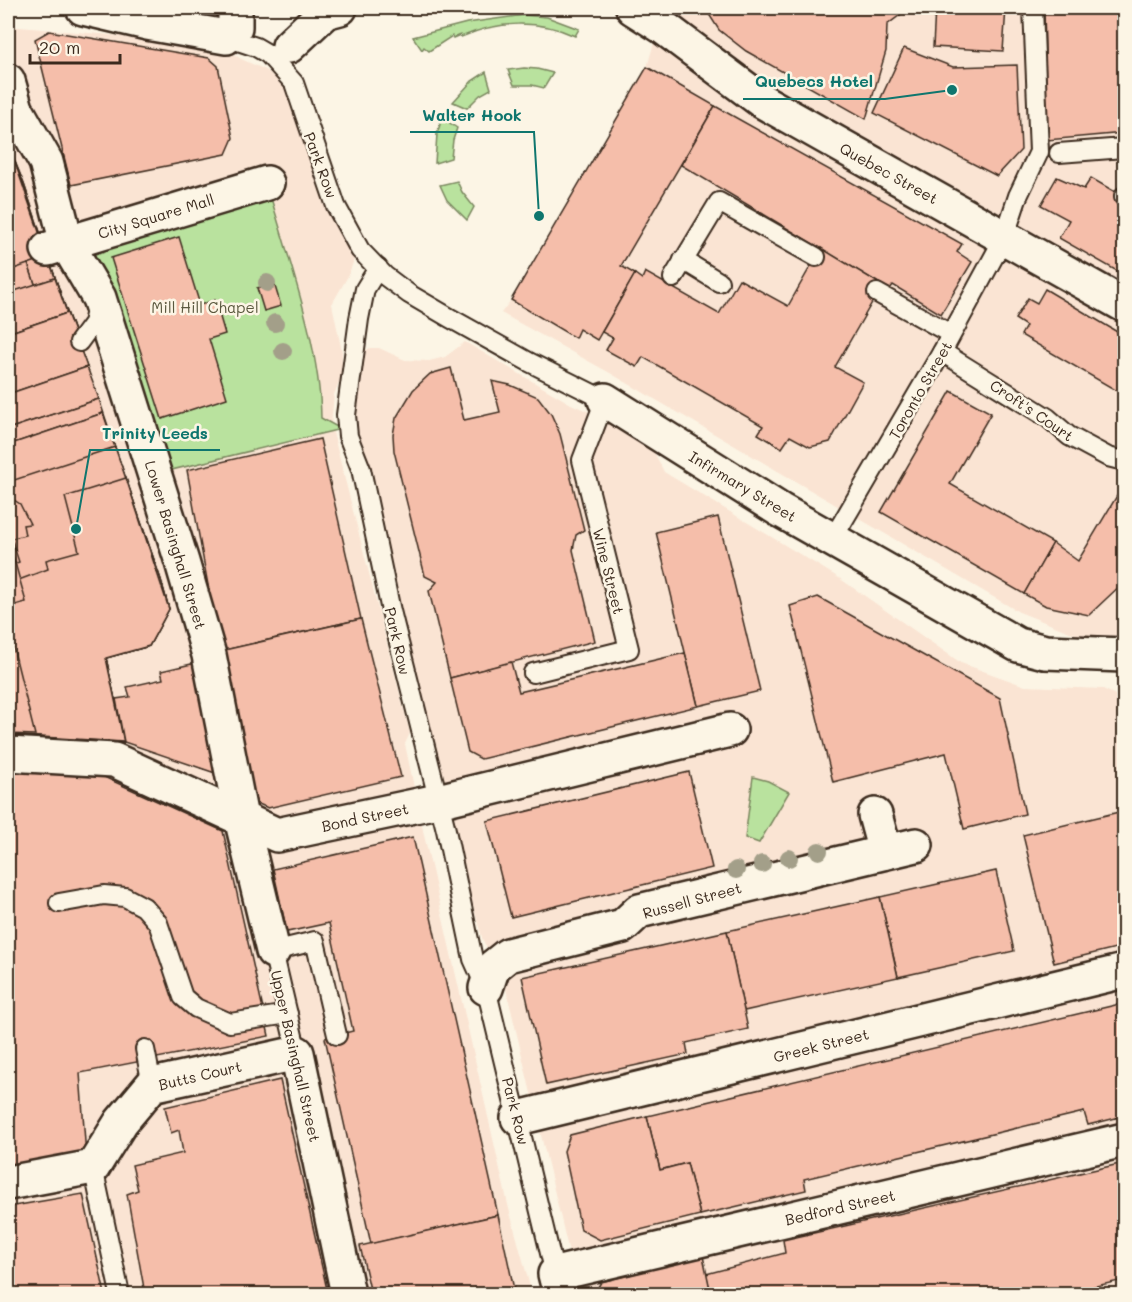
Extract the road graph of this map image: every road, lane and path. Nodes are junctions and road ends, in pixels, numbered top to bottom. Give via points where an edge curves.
1 (83, 8) edge
2 (340, 8) edge
3 (633, 8) edge
4 (1034, 8) edge
5 (230, 22) edge
6 (289, 46) dead end
7 (8, 81) edge
8 (1125, 148) edge
9 (1059, 153) dead end
10 (267, 183) dead end
11 (1004, 238) junction
12 (56, 247) junction
13 (816, 258) dead end
14 (683, 260) junction
15 (378, 268) junction
16 (673, 278) dead end
17 (720, 282) dead end
18 (877, 293) dead end
19 (99, 298) junction
20 (1125, 305) edge
21 (951, 334) junction
22 (79, 342) dead end
23 (942, 352) junction
24 (605, 400) junction
25 (1125, 461) edge
26 (832, 540) junction
27 (1125, 655) edge
28 (533, 673) dead end
29 (730, 730) dead end
30 (8, 754) edge
31 (438, 801) junction
32 (875, 815) dead end
33 (241, 818) junction
34 (916, 845) dead end
35 (885, 852) junction
36 (59, 903) dead end
37 (273, 951) junction
38 (1125, 971) edge
39 (486, 987) junction
40 (288, 1014) junction
41 (337, 1035) dead end
42 (145, 1049) dead end
43 (297, 1053) junction
44 (152, 1085) junction
45 (518, 1118) junction
46 (1125, 1140) edge
47 (93, 1167) junction
48 (8, 1183) edge
49 (558, 1284) edge
50 (120, 1294) edge
51 (348, 1294) edge

1 - 5 street via 156,25
2 - 6 street via 325,12
3 - 11 street, Quebec Street via 762,102
4 - 11 lane, Toronto Street via 1039,152
5 - 15 lane, Park Row via 268,54 294,83 336,206 360,250
7 - 12 street, Lower Basinghall Street via 16,109 46,162
8 - 9 lane
10 - 12 street, City Square Mall
11 - 20 street, Quebec Street
11 - 21 lane, Toronto Street
12 - 19 street, Lower Basinghall Street
13 - 14 lane via 719,202
14 - 16 lane
14 - 17 lane
15 - 24 lane, Infirmary Street via 409,294 450,318
15 - 31 lane, Park Row via 365,289 358,319 346,415 348,436 361,469
18 - 21 lane
19 - 22 lane via 93,323
19 - 33 street, Lower Basinghall Street via 206,644
21 - 23 lane, Toronto Street
23 - 25 lane, Croft's Court via 1048,418 1069,436 1108,457
23 - 26 lane, Toronto Street
24 - 26 street, Infirmary Street
24 - 28 lane, Wine Street via 582,460 629,649
26 - 27 street, Infirmary Street via 1018,645 1044,652
29 - 31 street, Bond Street
30 - 33 street, Bond Street via 114,760
31 - 33 street, Bond Street via 277,835
31 - 39 lane, Park Row via 473,959
32 - 35 street
33 - 37 street, Upper Basinghall Street
34 - 35 street, Russell Street
35 - 39 street, Russell Street via 639,911 623,926 508,955 493,967
36 - 40 lane via 104,895 124,897 144,906 158,923 183,997 195,1008 230,1023
37 - 40 lane, Upper Basinghall Street
37 - 41 lane via 315,941
38 - 45 street, Greek Street
39 - 45 lane, Park Row
40 - 43 lane, Upper Basinghall Street
42 - 44 lane
43 - 44 street, Butts Court
43 - 51 street, Upper Basinghall Street
44 - 47 street, Butts Court via 121,1122
45 - 49 lane, Park Row
46 - 49 street, Bedford Street
47 - 48 street
47 - 50 lane

